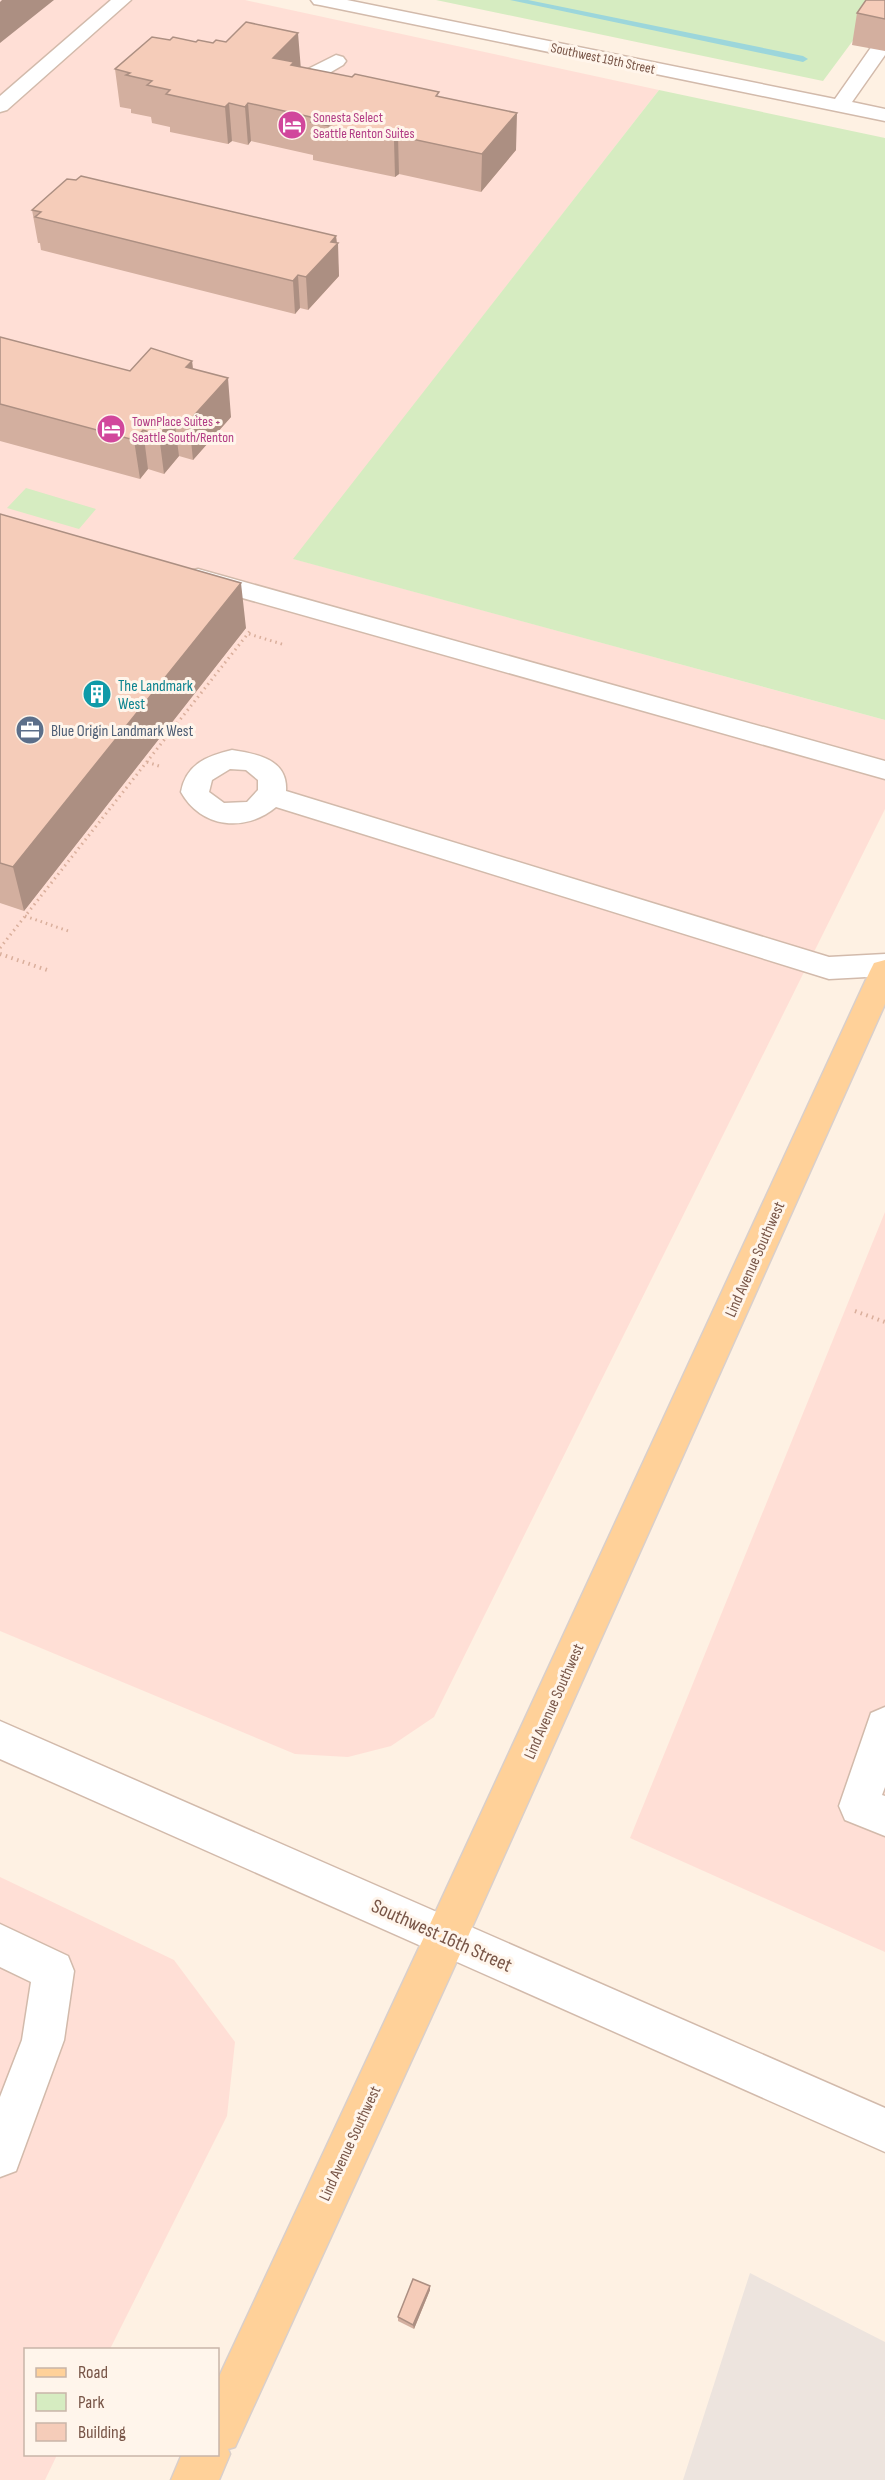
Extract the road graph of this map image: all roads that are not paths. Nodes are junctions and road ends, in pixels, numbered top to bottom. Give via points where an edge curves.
1 (122, 0) edge
2 (320, 0) edge
3 (879, 50) edge
4 (336, 61) dead end
5 (293, 77) edge
6 (0, 106) edge
7 (840, 106) junction
8 (885, 115) edge
9 (177, 571) edge
10 (885, 770) edge
11 (271, 796) dead end
12 (885, 965) edge
13 (885, 971) edge
14 (885, 1726) edge
15 (0, 1740) edge
16 (885, 1816) edge
17 (446, 1937) junction
18 (0, 1945) edge
19 (885, 2130) edge
20 (0, 2155) edge
21 (219, 2428) edge
22 (205, 2456) edge
23 (195, 2480) edge

1 - 6 street
2 - 7 street, Southwest 19th Street
3 - 7 street
4 - 5 street via 308,77
7 - 8 street, Southwest 19th Street
9 - 10 street
11 - 12 street via 829,968
13 - 17 main road, Lind Avenue Southwest
14 - 16 street via 859,1806
15 - 17 street, Southwest 16th Street
17 - 19 street, Southwest 16th Street
17 - 21 main road, Lind Avenue Southwest
18 - 20 street via 53,1971 43,2040
22 - 23 main road

